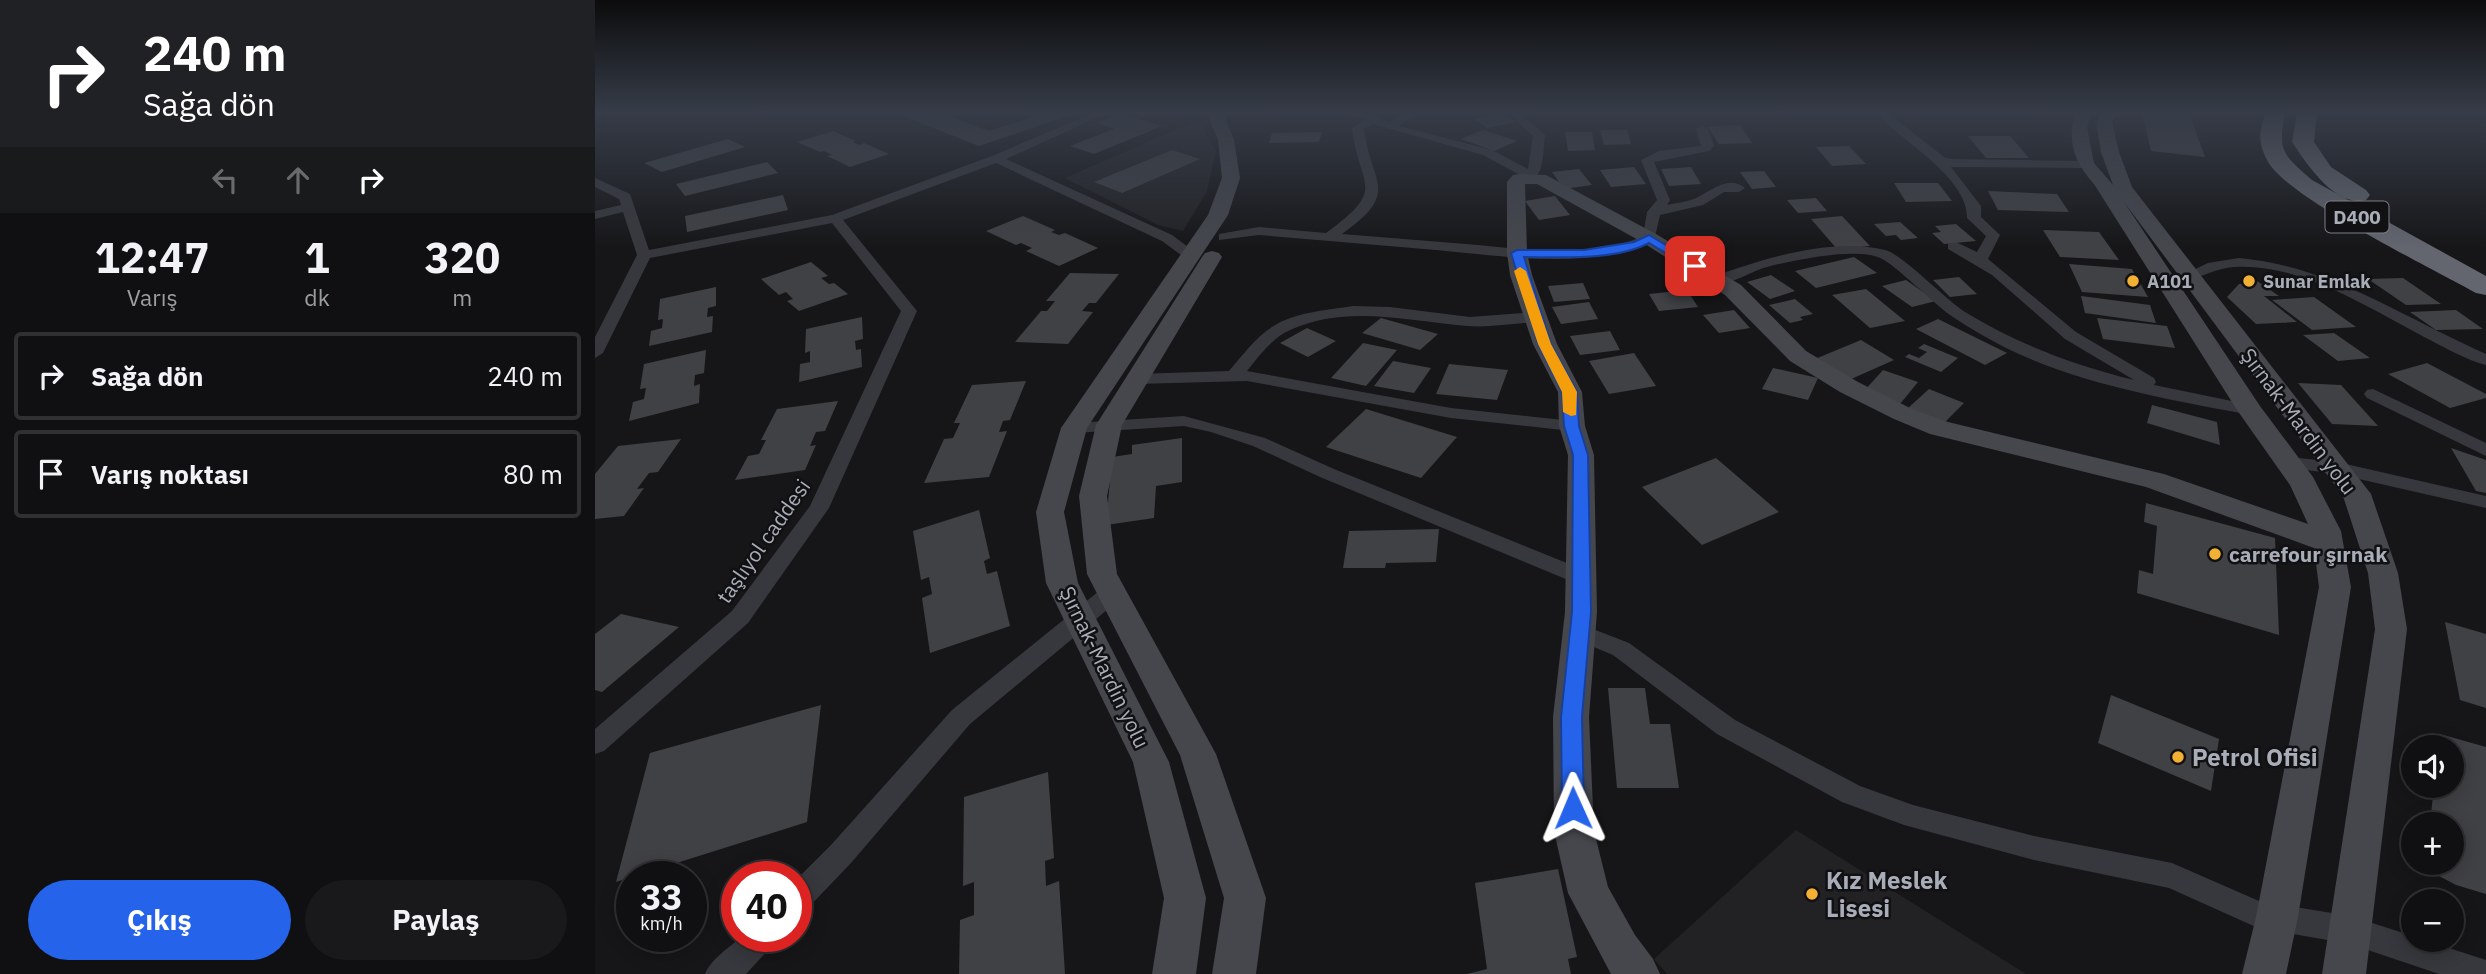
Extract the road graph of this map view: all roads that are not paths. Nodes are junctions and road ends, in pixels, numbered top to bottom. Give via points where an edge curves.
1 (1228, 158) edge
2 (1248, 158) edge
3 (1367, 158) edge
4 (1504, 158) edge
5 (1537, 158) edge
6 (1651, 158) edge
7 (2084, 158) edge
8 (2112, 158) edge
9 (2277, 158) edge
10 (2314, 158) edge
11 (996, 159) joint
12 (1940, 160) joint
13 (2085, 164) junction
14 (1531, 177) junction
15 (595, 182) edge
16 (1739, 188) dead end
17 (628, 207) junction
18 (595, 215) edge
19 (835, 218) junction
20 (1651, 225) junction
21 (1224, 237) junction
22 (1329, 237) junction
23 (1953, 246) dead end
24 (1517, 253) junction
25 (644, 255) junction
26 (1190, 255) junction
27 (1981, 259) junction
28 (2486, 266) edge
29 (2188, 276) junction
30 (1717, 279) junction
31 (2486, 287) edge
32 (1537, 317) junction
33 (595, 354) edge
34 (2486, 360) edge
35 (1235, 375) junction
36 (1136, 379) junction
37 (2164, 393) junction
38 (2373, 394) dead end
39 (2250, 410) junction
40 (1108, 425) junction
41 (1571, 426) junction
42 (1074, 428) junction
43 (2486, 450) edge
44 (2289, 463) junction
45 (2337, 468) junction
46 (2486, 502) edge
47 (2328, 542) junction
48 (1581, 577) junction
49 (1112, 593) junction
50 (1079, 617) junction
51 (1580, 632) junction
52 (595, 744) edge
53 (812, 884) edge
54 (2277, 917) junction
55 (2350, 930) junction
56 (747, 952) edge
57 (720, 974) edge
58 (1174, 974) edge
59 (1234, 974) edge
60 (1637, 974) edge
61 (2264, 974) edge
62 (2344, 974) edge
63 (2483, 974) edge

1 - 26 street, Şırnak-Mardin yolu via 1231,178 1218,215
2 - 21 street, Şırnak-Mardin yolu via 1250,177
3 - 22 street via 1374,184 1371,199
4 - 14 street
5 - 14 street
6 - 20 street via 1647,160 1664,200
7 - 13 street
8 - 29 street, Şırnak-Mardin yolu via 2123,188
9 - 31 highway, D400 via 2304,185
10 - 28 highway, D400 via 2323,172 2400,222
11 - 19 street
11 - 26 street via 1167,238
12 - 13 street
12 - 27 street via 1974,206 1974,218 1993,235
13 - 39 street, Şırnak-Mardin yolu via 2101,181
14 - 20 street
14 - 24 street via 1516,182
15 - 17 street via 625,197
16 - 20 street via 1721,188
17 - 18 street
17 - 25 street
19 - 25 street
19 - 52 street, taşlıyol caddesi via 909,311 820,508 740,617
20 - 24 street via 1637,245 1584,253
20 - 30 street
21 - 22 street via 1259,231
21 - 36 street, Şırnak-Mardin yolu
22 - 24 street
23 - 27 street
24 - 32 street
25 - 33 street
26 - 42 street, Şırnak-Mardin yolu
27 - 37 street via 2059,328
29 - 34 street via 2240,262 2305,275
29 - 45 street, Şırnak-Mardin yolu
30 - 37 street via 1763,263 1819,254 1858,250 1884,254 1958,314 2011,344 2082,372
30 - 47 street via 1798,356 1903,414 1963,434 2154,480
32 - 35 street via 1470,322 1390,312 1316,317 1283,327 1258,347
32 - 41 street via 1545,344 1570,392
35 - 36 street
35 - 41 street via 1451,413
36 - 40 street, Şırnak-Mardin yolu
37 - 39 street
38 - 43 street
39 - 44 street, Şırnak-Mardin yolu
40 - 42 street
40 - 48 street via 1184,421 1216,428
40 - 49 street, Şırnak-Mardin yolu via 1093,496 1102,574
41 - 48 street via 1581,455
42 - 50 street, Şırnak-Mardin yolu via 1051,512 1062,583
44 - 45 street
44 - 47 street, Şırnak-Mardin yolu via 2303,483
45 - 46 street
45 - 55 street, Şırnak-Mardin yolu via 2357,494 2383,573 2391,629
47 - 54 street, Şırnak-Mardin yolu via 2335,587
48 - 51 street
49 - 50 street
49 - 59 street, Şırnak-Mardin yolu via 1198,754 1241,885 1245,898
50 - 53 street via 961,717
50 - 58 street, Şırnak-Mardin yolu via 1151,762 1185,898
51 - 54 street via 1621,649 1726,727 1850,794 1913,817 2172,876 2258,914
51 - 60 street via 1571,717 1574,831 1590,893
54 - 55 street
54 - 61 street, Şırnak-Mardin yolu
55 - 62 street, Şırnak-Mardin yolu
55 - 63 street
56 - 57 street

